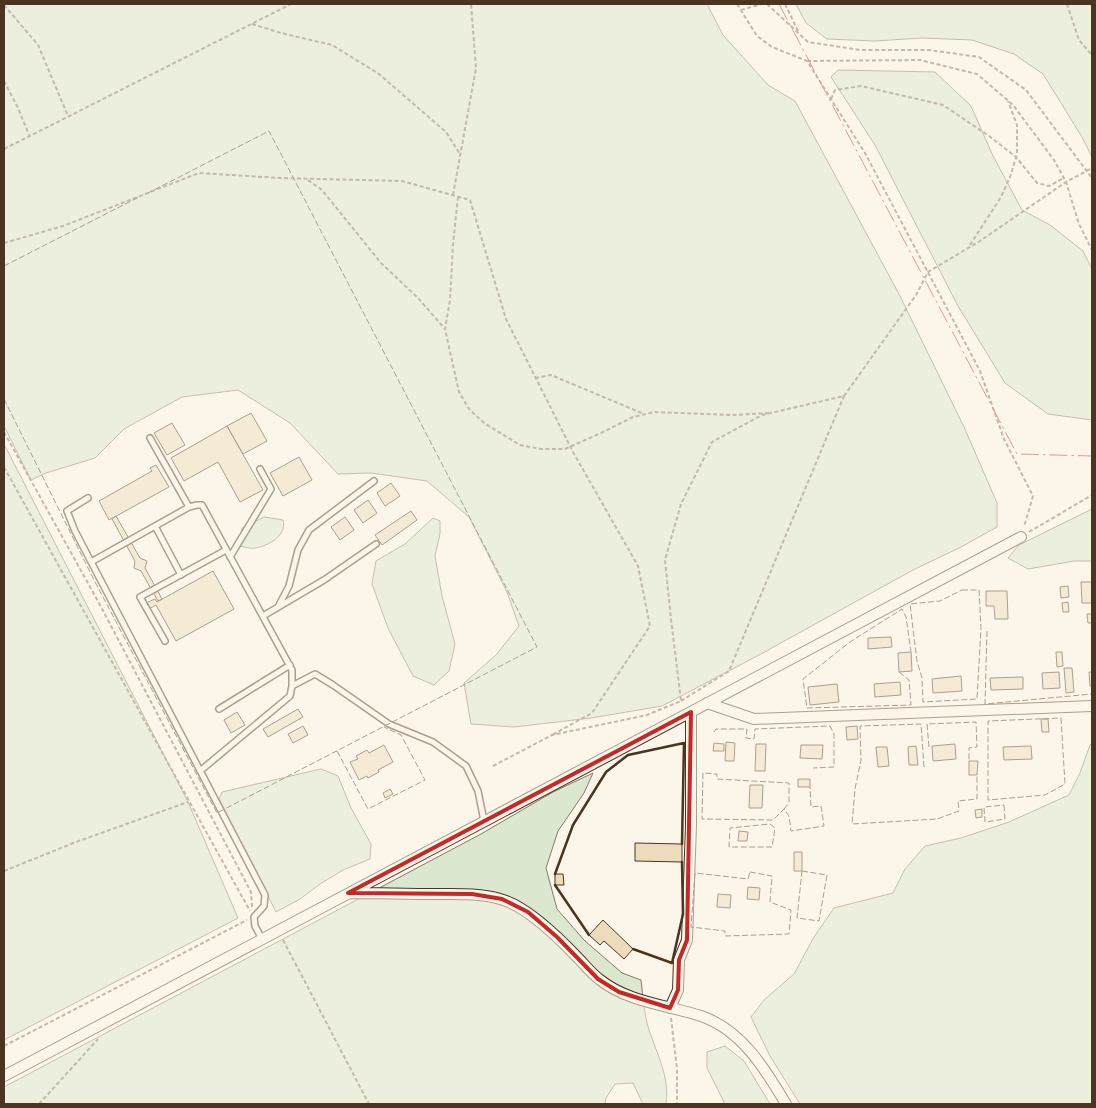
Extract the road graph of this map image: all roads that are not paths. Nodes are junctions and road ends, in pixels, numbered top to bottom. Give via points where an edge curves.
1 (150, 438) dead end
2 (260, 469) dead end
3 (374, 481) dead end
4 (88, 498) dead end
5 (189, 507) junction
6 (155, 526) junction
7 (1021, 537) road end
8 (376, 544) dead end
9 (226, 550) junction
10 (230, 557) junction
11 (91, 562) junction
12 (181, 575) junction
13 (278, 607) junction
14 (263, 616) junction
15 (165, 641) dead end
16 (290, 665) junction
17 (292, 686) junction
18 (706, 703) junction
19 (1092, 706) edge
20 (218, 709) dead end
21 (691, 712) junction
22 (200, 770) junction
23 (484, 821) junction
24 (348, 893) junction
25 (262, 939) junction
26 (670, 1008) junction
27 (4, 1076) edge
28 (786, 1104) edge

1 - 5 lane
2 - 10 lane via 271,489
3 - 13 lane via 309,530 298,550 289,586
4 - 11 lane via 67,511
5 - 6 lane
5 - 9 lane via 202,505
6 - 11 lane
6 - 12 lane
7 - 18 street
8 - 13 lane
9 - 10 lane
9 - 12 lane
10 - 14 lane
11 - 22 lane
12 - 15 lane via 140,597
13 - 14 lane
14 - 16 lane
16 - 17 lane
16 - 20 lane
17 - 22 lane via 290,696
17 - 23 lane via 315,674 389,724 433,742 466,766 478,791
18 - 19 street via 754,719
18 - 21 street
21 - 23 street
21 - 26 street via 687,940 678,960 678,990
22 - 25 lane via 265,896 264,906 254,917
23 - 24 street
24 - 25 street
24 - 26 street via 472,894 502,899 528,912 598,979 619,992
25 - 27 street
26 - 28 street via 702,1017 737,1038 766,1071

